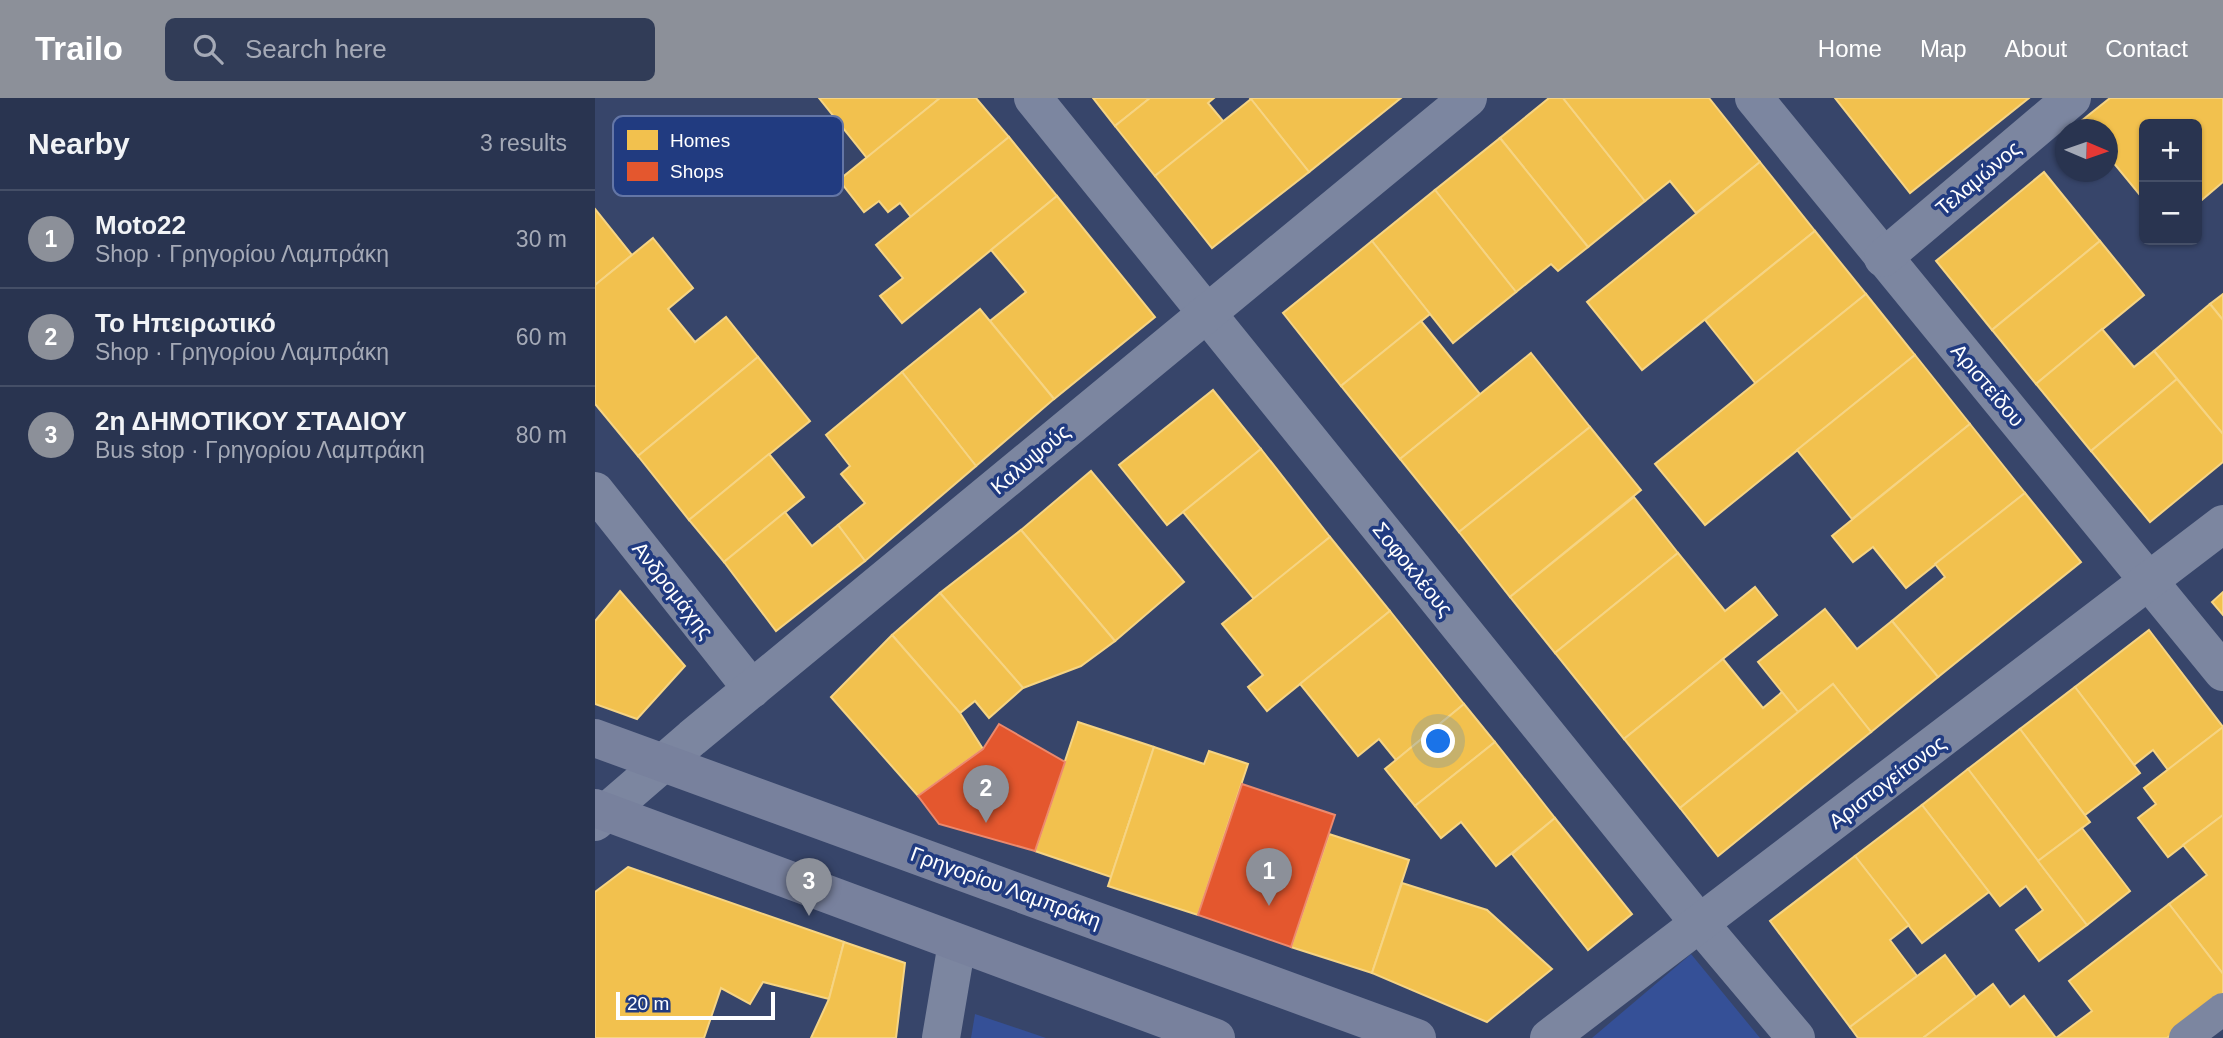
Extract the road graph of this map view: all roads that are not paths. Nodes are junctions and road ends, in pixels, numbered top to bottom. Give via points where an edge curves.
1 (1033, 98) edge
2 (1468, 98) edge
3 (1754, 98) edge
4 (2073, 98) edge
5 (1883, 258) junction
6 (1206, 313) junction
7 (595, 491) edge
8 (2223, 524) edge
9 (2149, 580) junction
10 (2223, 672) edge
11 (752, 689) junction
12 (595, 738) edge
13 (663, 762) junction
14 (599, 814) edge
15 (1700, 925) junction
16 (957, 943) junction
17 (2223, 1009) edge
18 (941, 1038) edge
19 (1216, 1038) edge
20 (1417, 1038) edge
21 (1549, 1038) edge
22 (1796, 1038) edge
23 (2185, 1038) edge

1 - 6 street, Σοφοκλέους
2 - 6 street, Καλυψούς
3 - 5 street, Αριστείδου
4 - 5 street, Τελαμώνος
5 - 9 street, Αριστείδου
6 - 11 street, Καλυψούς
6 - 15 street, Σοφοκλέους
7 - 11 street, Ανδρομάχης
8 - 9 street, Αριστογείτονος
9 - 10 street, Αριστείδου
9 - 15 street, Αριστογείτονος
11 - 13 street, Καλυψούς
12 - 13 street, Γρηγορίου Λαμπράκη
13 - 14 street, Καλυψούς
13 - 20 street, Γρηγορίου Λαμπράκη
14 - 16 street
15 - 21 street, Αριστογείτονος
15 - 22 street, Σοφοκλέους
16 - 18 street
16 - 19 street
17 - 23 lane

